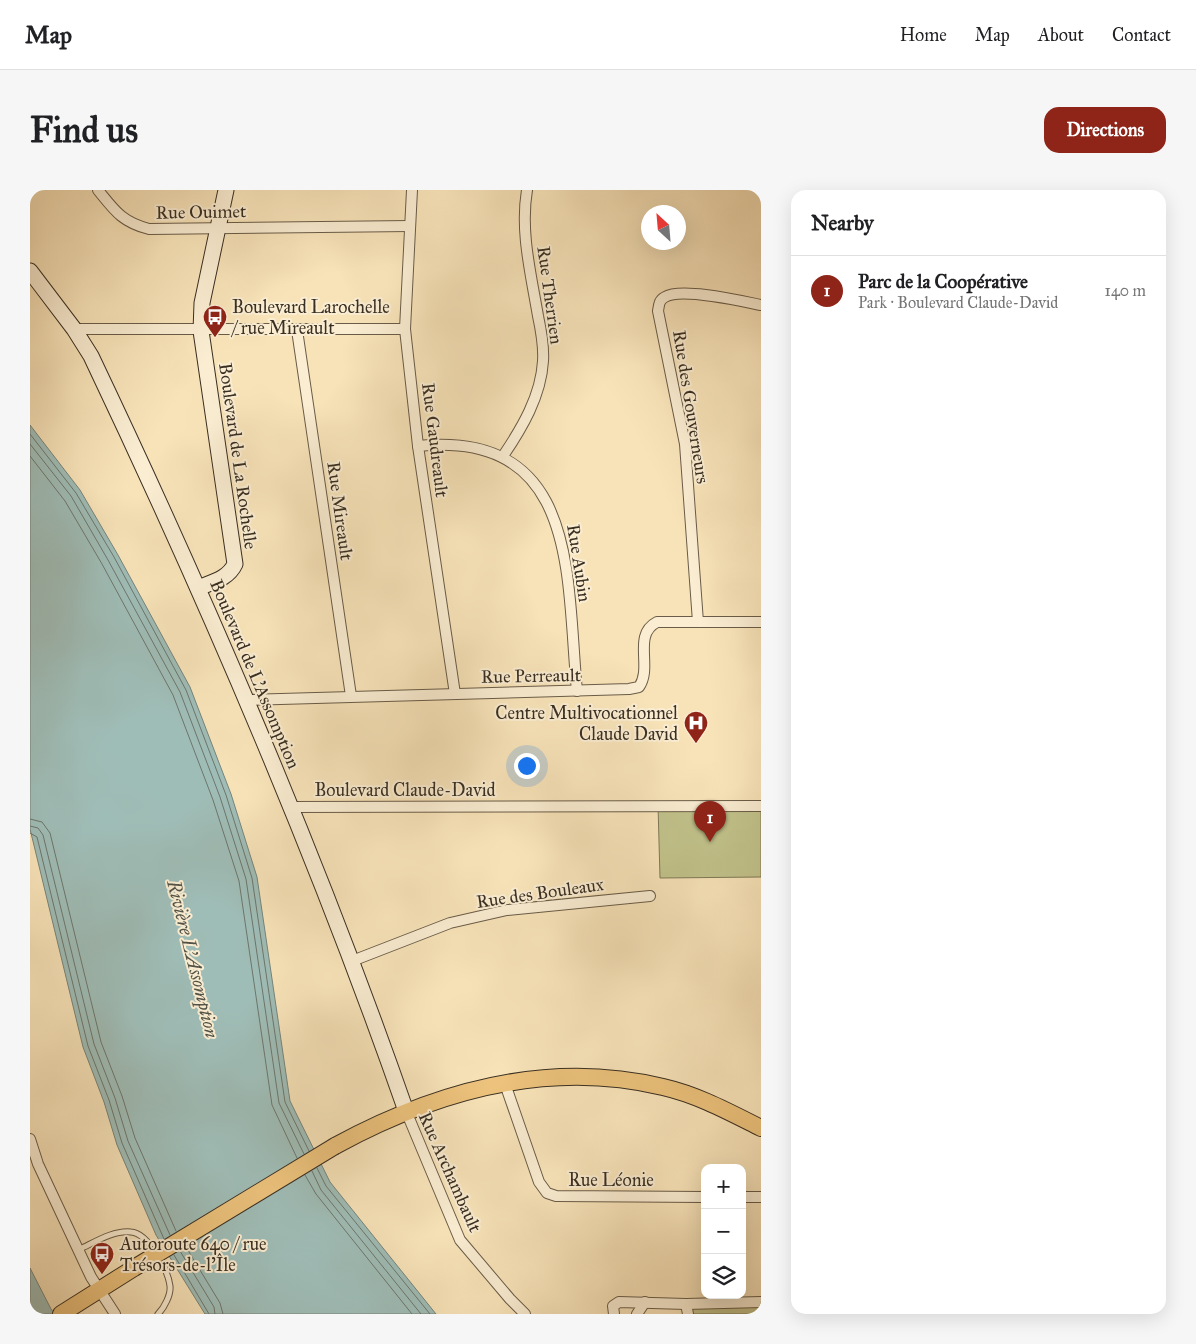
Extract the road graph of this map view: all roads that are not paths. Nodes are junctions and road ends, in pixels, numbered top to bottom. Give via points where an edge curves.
1 (98, 190) edge
2 (226, 190) edge
3 (412, 190) edge
4 (527, 190) edge
5 (410, 226) junction
6 (217, 228) junction
7 (30, 272) edge
8 (761, 305) edge
9 (74, 329) junction
10 (405, 329) junction
11 (201, 330) junction
12 (297, 330) junction
13 (418, 446) junction
14 (503, 456) junction
15 (198, 588) junction
16 (698, 622) junction
17 (761, 622) edge
18 (577, 691) junction
19 (455, 694) junction
20 (351, 696) junction
21 (246, 700) junction
22 (761, 806) edge
23 (290, 807) junction
24 (650, 896) dead end
25 (352, 961) junction
26 (504, 1081) junction
27 (406, 1111) junction
28 (761, 1128) edge
29 (30, 1140) edge
30 (701, 1197) edge
31 (746, 1197) edge
32 (761, 1197) edge
33 (80, 1249) junction
34 (100, 1291) junction
35 (645, 1302) junction
36 (761, 1302) edge
37 (687, 1309) edge
38 (62, 1314) edge
39 (115, 1314) edge
40 (158, 1314) edge
41 (525, 1314) edge
42 (614, 1314) edge
43 (637, 1314) edge

1 - 6 street, Rue Ouimet via 118,215 132,225 149,229
2 - 6 street, Boulevard de La Rochelle
3 - 5 street, Rue Gaudreault
4 - 14 street, Rue Therrien via 524,231 542,336 543,361 528,413
5 - 6 street, Rue Ouimet
5 - 10 street, Rue Gaudreault
6 - 11 street, Boulevard de La Rochelle via 202,302
7 - 9 street, Boulevard de L'Assomption
8 - 16 street, Rue des Gouverneurs via 678,292 659,302 685,444
9 - 11 street
9 - 15 street, Boulevard de L'Assomption via 91,356
10 - 12 street
10 - 13 street, Rue Gaudreault
11 - 12 street
11 - 15 street, Boulevard de La Rochelle via 235,564 232,572
12 - 20 street, Rue Mireault
13 - 14 street, Rue Aubin via 461,444
13 - 19 street, Rue Gaudreault
14 - 18 street, Rue Aubin via 536,487 549,503 557,522 563,543
15 - 21 street, Boulevard de L'Assomption
16 - 17 street, Rue Perreault
16 - 18 street, Rue Perreault via 657,622 649,626 644,635 645,679 639,687
18 - 19 street, Rue Perreault
19 - 20 street, Rue Perreault
20 - 21 street, Rue Perreault
21 - 23 street, Boulevard de L'Assomption
22 - 23 street, Boulevard Claude-David
23 - 25 street, Boulevard de L'Assomption
24 - 25 street, Rue des Bouleaux via 508,910 450,923
25 - 27 street, Boulevard de L'Assomption
26 - 27 main road
26 - 28 main road via 580,1075 625,1079 689,1094
26 - 30 street, Rue Léonie via 539,1182 547,1193 556,1196
27 - 34 main road, bridge via 335,1146
27 - 41 street, Rue Archambault via 460,1240
29 - 33 street via 38,1164
31 - 32 street
33 - 34 street
33 - 40 lane via 108,1236 132,1232 147,1240 167,1273 170,1288
34 - 38 main road
34 - 39 street
35 - 37 street
35 - 42 street via 619,1302 613,1306
35 - 43 street
36 - 37 street

